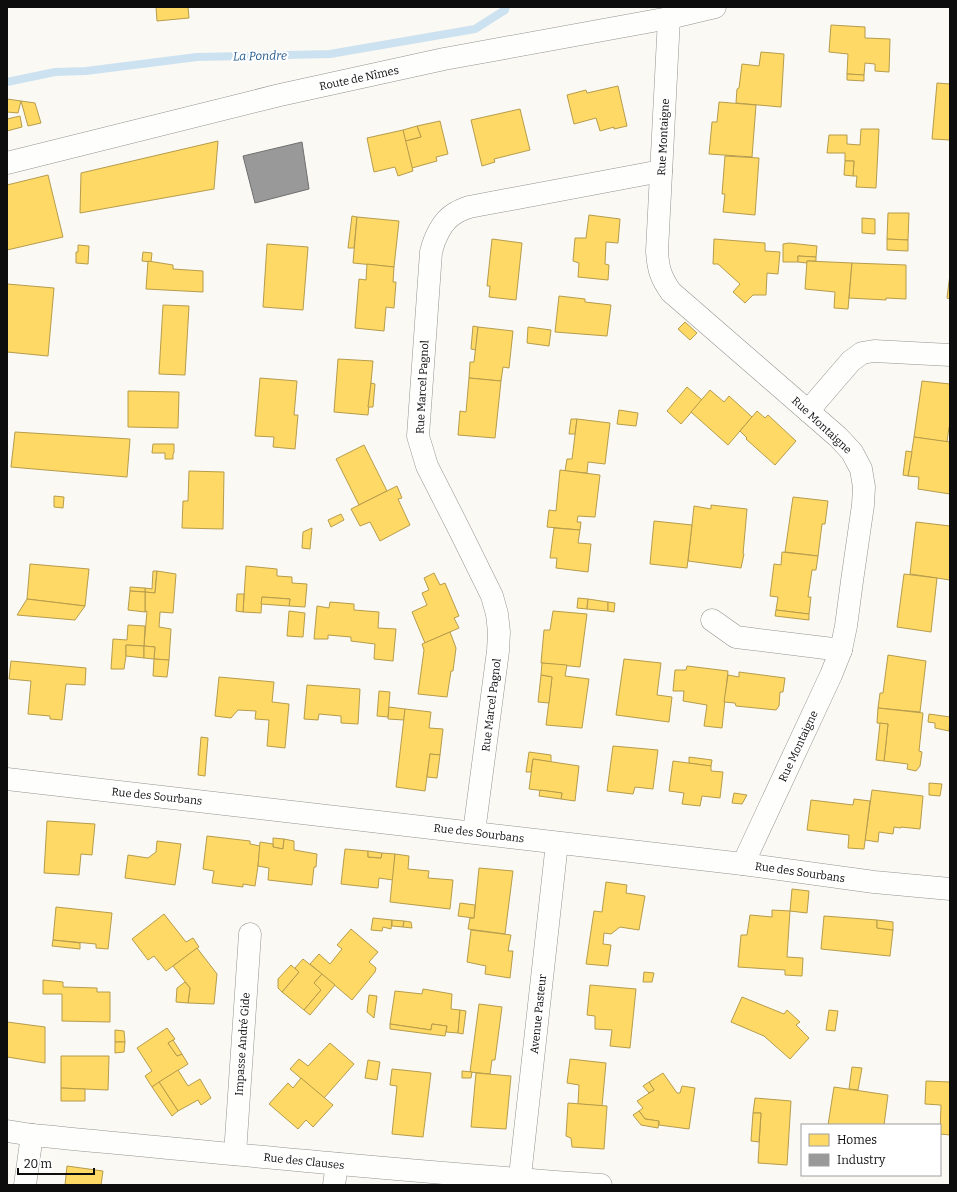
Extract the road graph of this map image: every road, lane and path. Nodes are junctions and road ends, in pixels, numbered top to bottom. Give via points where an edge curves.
1 (715, 7) edge
2 (669, 18) junction
3 (7, 163) edge
4 (661, 171) junction
5 (950, 355) edge
6 (808, 410) junction
7 (712, 620) dead end
8 (841, 650) junction
9 (7, 779) edge
10 (474, 832) junction
11 (557, 843) junction
12 (743, 864) junction
13 (950, 889) edge
14 (250, 934) dead end
15 (7, 1132) edge
16 (32, 1136) junction
17 (235, 1154) junction
18 (336, 1175) edge
19 (519, 1182) edge
20 (25, 1185) edge
21 (601, 1185) edge

1 - 2 street, Route de Nîmes
2 - 3 street, Route de Nîmes via 444,59 280,95
2 - 4 street, Rue Montaigne
4 - 6 street, Rue Montaigne via 657,263 662,280 671,292
4 - 10 street, Rue Marcel Pagnol via 469,207 453,214 444,224 435,238 431,252 418,436 427,466 492,596 499,632
5 - 6 street via 874,351 862,353 850,361
6 - 8 street, Rue Montaigne via 852,452 862,469 864,505
7 - 8 street via 736,637
8 - 12 street, Rue Montaigne
9 - 10 street, Rue des Sourbans
10 - 11 street, Rue des Sourbans
11 - 12 street, Rue des Sourbans
11 - 19 street, Avenue Pasteur
12 - 13 street, Rue des Sourbans via 874,882
14 - 17 street, Impasse André Gide
15 - 16 street, Rue des Clauses
16 - 17 street, Rue des Clauses
16 - 20 street
17 - 18 street, Rue des Clauses
18 - 19 street, Rue des Clauses
19 - 21 street, Rue des Clauses

